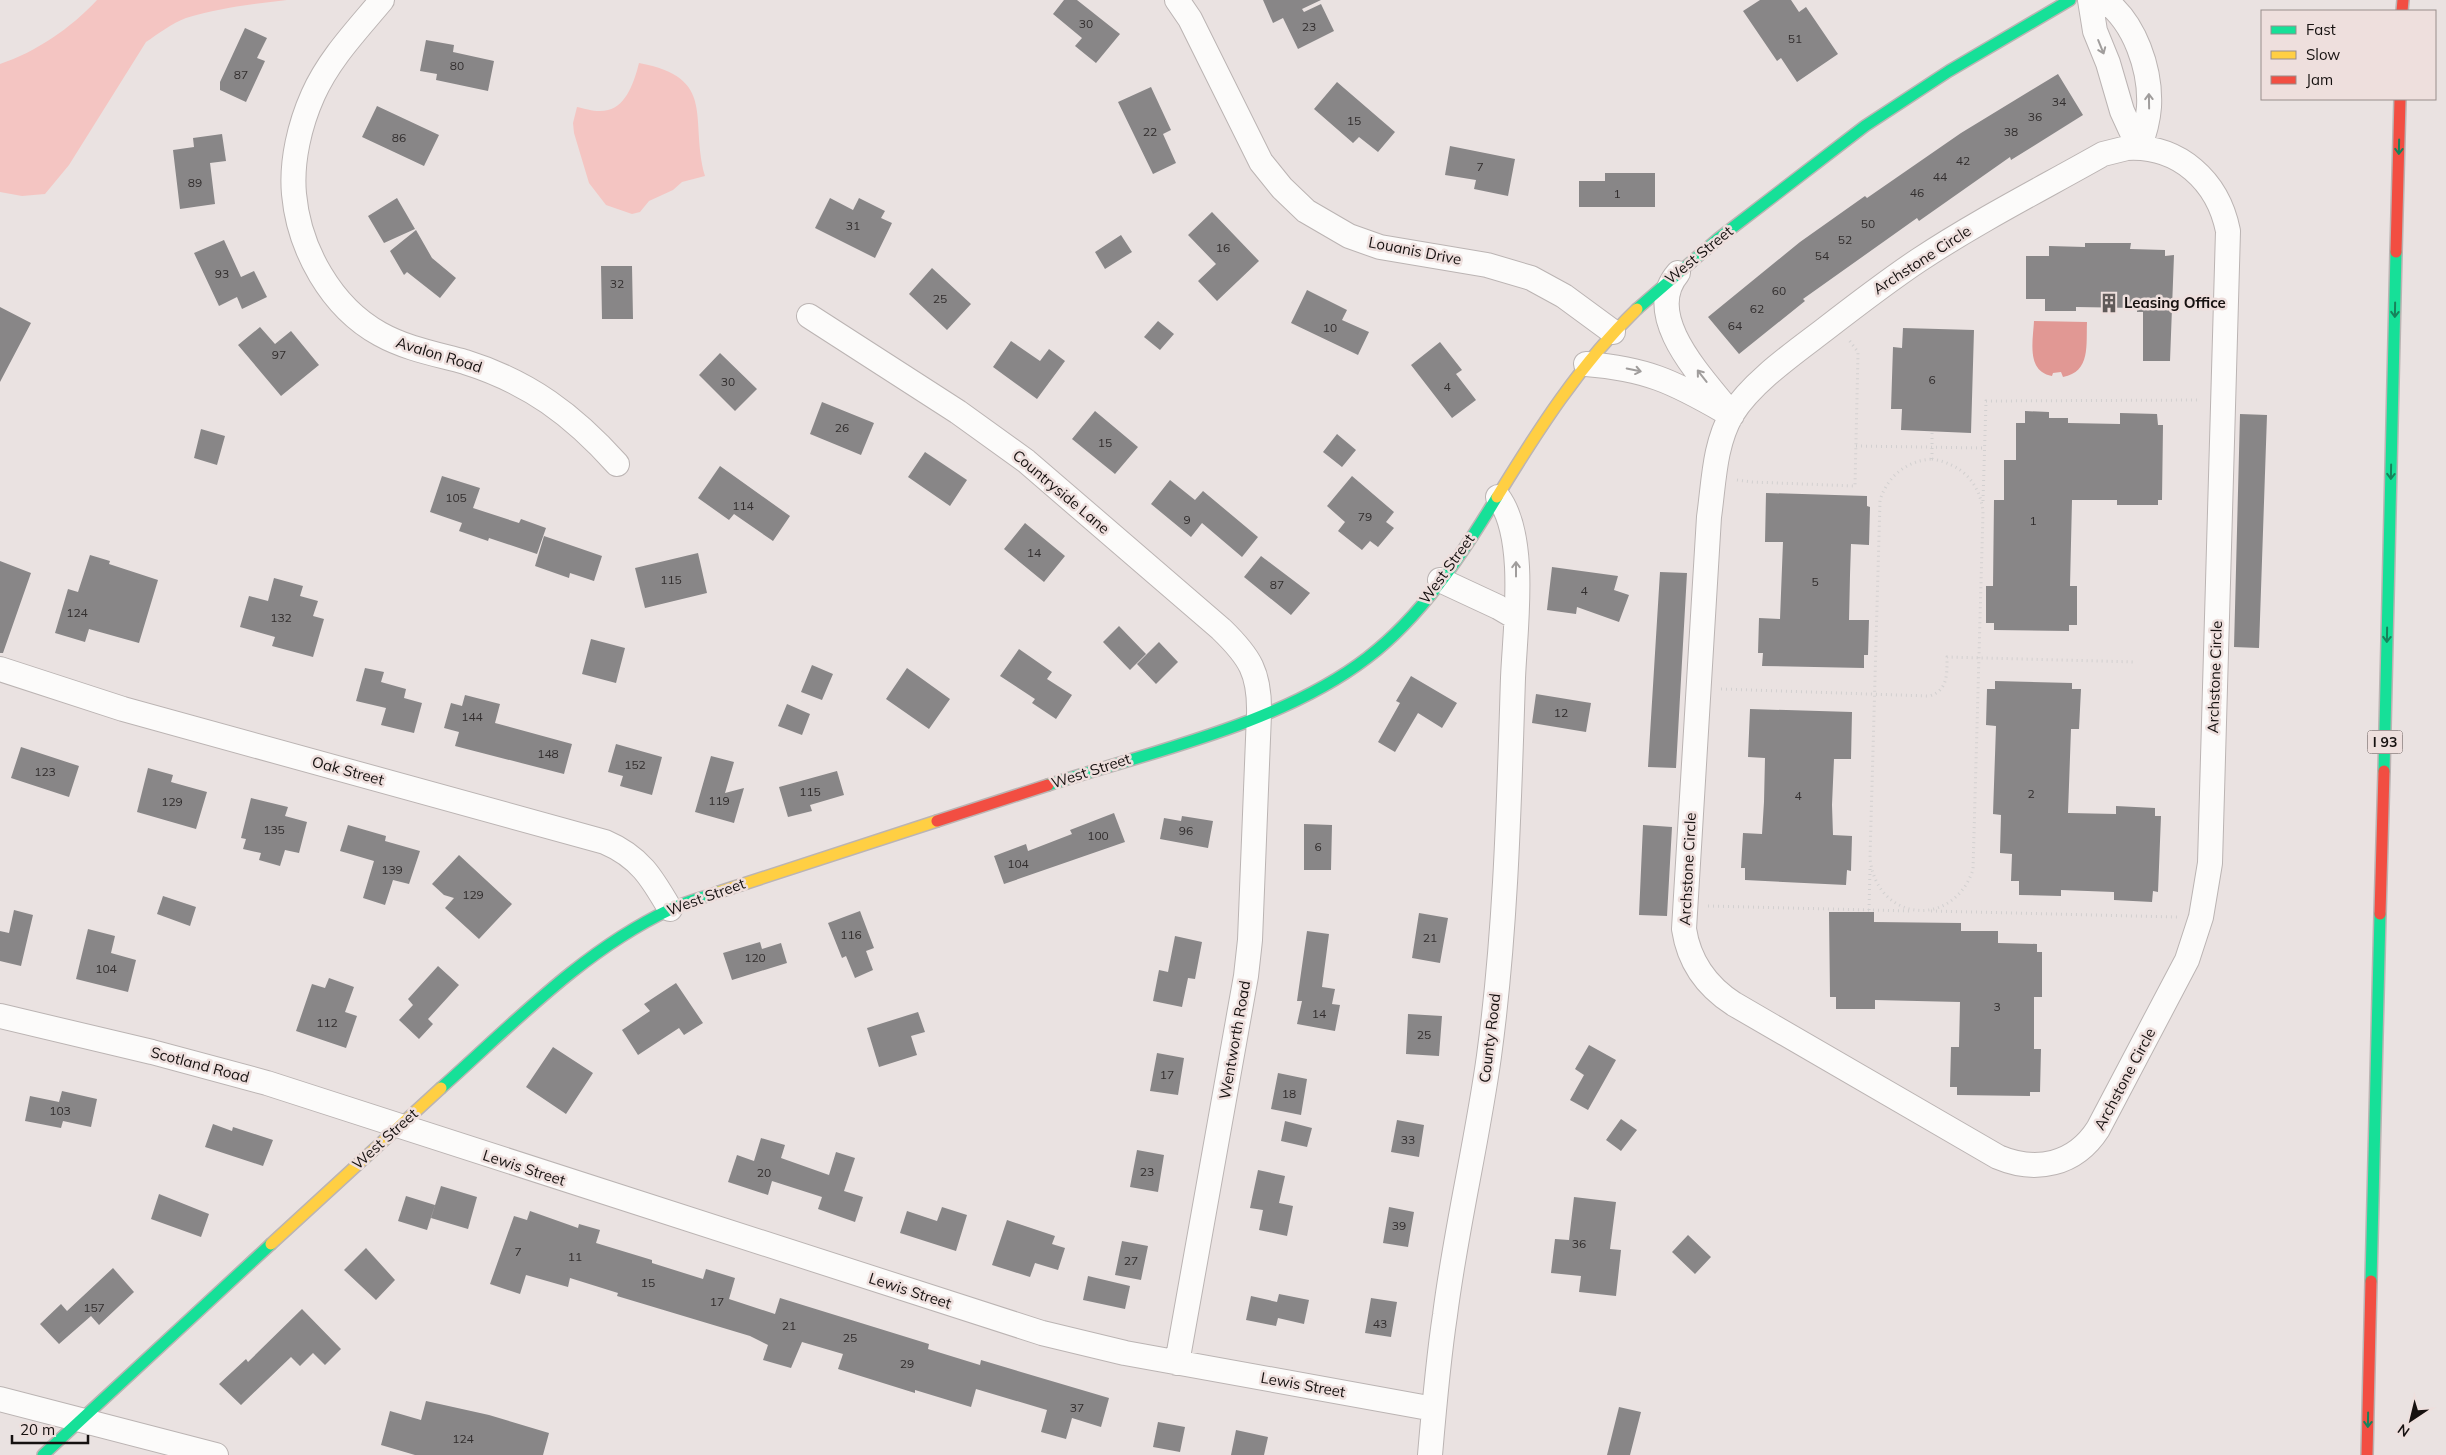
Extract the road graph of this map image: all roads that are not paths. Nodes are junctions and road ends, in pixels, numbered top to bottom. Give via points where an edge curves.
1 (382, 0) edge
2 (1177, 0) edge
3 (2070, 0) edge
4 (2090, 0) edge
5 (2104, 0) edge
6 (2400, 100) edge
7 (2139, 148) junction
8 (1681, 269) junction
9 (809, 316) dead end
10 (1614, 332) junction
11 (1586, 364) junction
12 (1732, 415) junction
13 (616, 464) dead end
14 (1498, 497) junction
15 (1440, 580) junction
16 (1515, 617) junction
17 (0, 670) edge
18 (1259, 714) junction
19 (670, 909) junction
20 (0, 1016) edge
21 (397, 1127) junction
22 (1177, 1363) junction
23 (0, 1398) edge
24 (1434, 1408) junction
25 (81, 1420) junction
26 (43, 1455) edge
27 (216, 1455) edge
28 (1430, 1455) edge
29 (2367, 1455) edge

1 - 13 street, Avalon Road via 324,75 307,109 298,142 294,194 303,235 314,264 336,298 378,333 410,348 495,372 530,389 588,432
2 - 10 street, Louanis Drive via 1190,19 1261,162 1306,211 1334,229 1372,245 1487,265 1531,278 1564,296
3 - 8 main road, West Street via 1996,42 1877,118
4 -> 7 street via 2095,31 2122,111
7 -> 5 street via 2149,106 2146,75 2132,33 2120,14
6 -> 29 main road, I 93
7 - 12 street, Archstone Circle via 2103,154 1919,260 1834,322 1759,383
7 - 12 street, Archstone Circle via 2166,153 2194,169 2210,186 2224,215 2228,238 2210,863 2201,917 2178,980 2094,1134 2082,1149 2066,1159 2035,1166 2016,1164 1998,1157 1721,995 1700,973 1689,952 1684,929 1685,906 1708,526 1720,444
8 - 10 main road, West Street
12 -> 8 street via 1677,342 1668,321 1666,291
9 - 18 street, Countryside Lane via 958,412 1026,461 1221,629 1245,654 1255,672 1260,691
10 - 11 main road, West Street
11 -> 12 street via 1622,367 1658,377
11 - 14 main road, West Street via 1543,422
14 - 15 main road, West Street
16 -> 14 street, County Road via 1515,540 1508,510
15 - 16 street
15 - 18 main road, West Street via 1411,617 1367,657 1318,689
16 - 24 street, County Road via 1509,798 1489,1056 1445,1314
17 - 19 street, Oak Street via 123,709 605,842 626,853 647,871
18 - 19 main road, West Street
18 - 22 street, Wentworth Road via 1246,976
19 - 21 main road, West Street via 637,927 573,972
20 - 21 street, Scotland Road via 218,1069
21 - 22 street, Lewis Street via 1042,1333
21 - 25 main road, West Street
22 - 24 street, Lewis Street
23 - 25 street
24 - 28 street, County Road
25 - 26 main road, West Street
25 - 27 street

